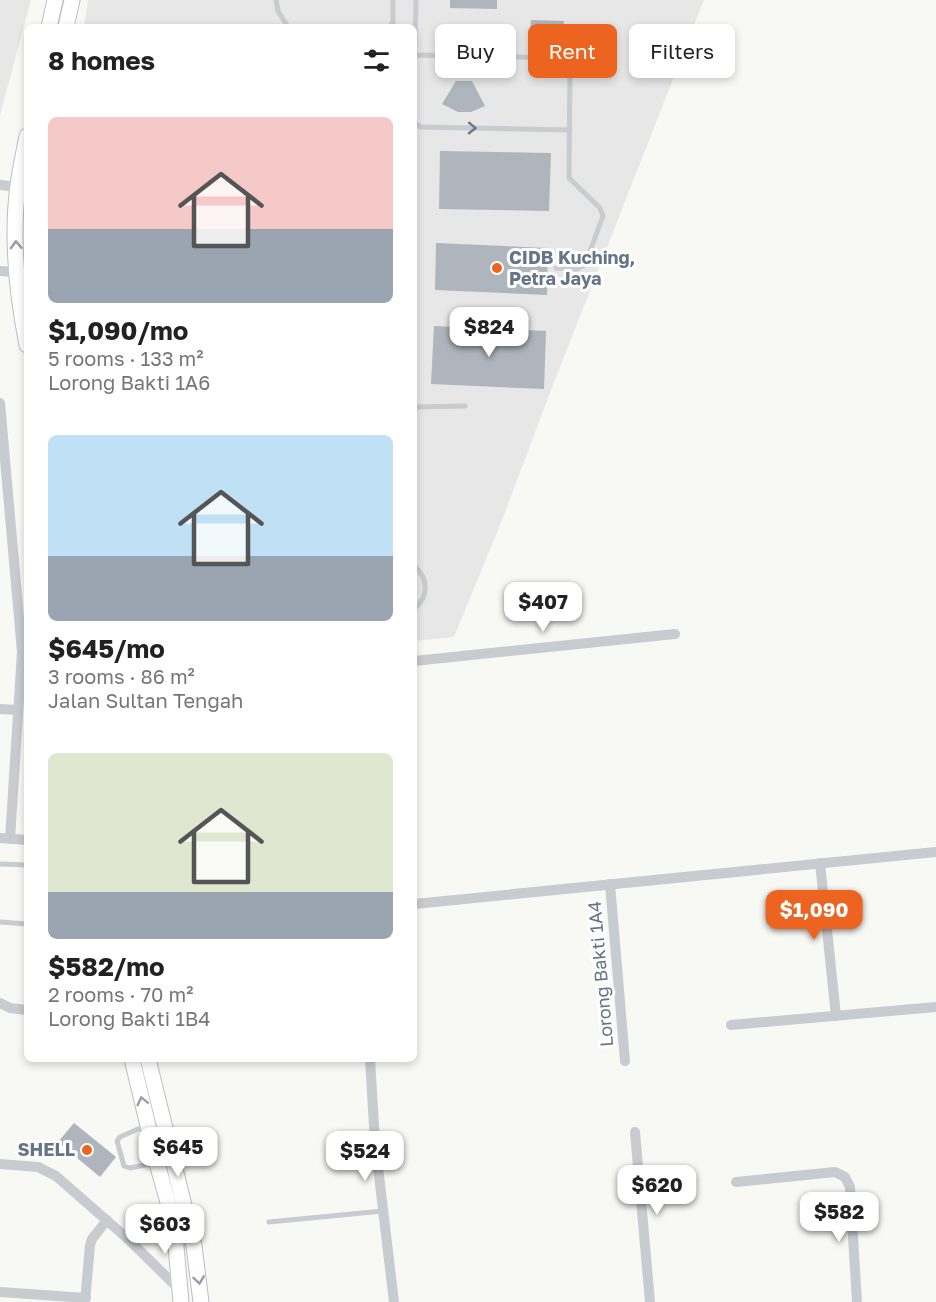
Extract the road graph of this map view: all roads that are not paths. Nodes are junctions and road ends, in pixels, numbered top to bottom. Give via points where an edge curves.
1 (55, 0) edge
2 (72, 0) edge
3 (276, 0) edge
4 (393, 0) edge
5 (416, 0) edge
6 (51, 24) edge
7 (67, 24) edge
8 (286, 24) edge
9 (391, 24) edge
10 (416, 24) edge
11 (417, 56) edge
12 (417, 124) edge
13 (570, 130) junction
14 (24, 153) edge
15 (0, 185) edge
16 (18, 187) junction
17 (556, 268) dead end
18 (0, 271) edge
19 (17, 272) junction
20 (24, 323) edge
21 (0, 403) edge
22 (465, 406) dead end
23 (417, 407) edge
24 (417, 570) edge
25 (417, 606) edge
26 (675, 634) dead end
27 (417, 661) edge
28 (0, 709) edge
29 (18, 710) junction
30 (5, 838) edge
31 (24, 840) edge
32 (936, 852) edge
33 (820, 863) junction
34 (0, 864) edge
35 (24, 865) edge
36 (610, 884) junction
37 (417, 904) edge
38 (0, 922) edge
39 (24, 924) edge
40 (0, 1003) edge
41 (936, 1008) edge
42 (24, 1010) edge
43 (836, 1016) junction
44 (731, 1025) dead end
45 (625, 1061) dead end
46 (133, 1062) edge
47 (149, 1062) edge
48 (370, 1062) edge
49 (148, 1125) junction
50 (635, 1132) dead end
51 (157, 1163) junction
52 (0, 1164) edge
53 (736, 1182) dead end
54 (383, 1211) junction
55 (107, 1220) junction
56 (269, 1222) dead end
57 (174, 1224) junction
58 (128, 1239) junction
59 (0, 1292) edge
60 (181, 1296) edge
61 (86, 1300) edge
62 (201, 1302) edge
63 (394, 1302) edge
64 (650, 1302) edge
65 (857, 1302) edge

1 - 6 main road
2 - 7 main road
3 - 8 lane
4 - 9 lane
5 - 10 lane
11 - 13 lane via 567,59
12 -> 13 lane
13 - 17 lane via 569,178 600,208 603,216 585,265 578,269
14 - 16 main road
15 - 16 street
19 -> 16 main road
18 - 19 street
19 - 20 main road
21 - 29 street via 22,652
22 - 23 lane
24 - 25 lane via 426,587
26 - 27 street
28 - 29 street
29 - 30 street
30 - 31 street
32 - 33 street
33 - 36 street
33 - 43 street
34 - 35 lane
36 - 37 street
36 - 45 street, Lorong Bakti 1A4
38 - 39 lane
40 - 42 street
41 - 43 street
43 - 44 street
49 -> 46 main road
47 -> 62 main road via 194,1246
48 - 54 street
49 - 51 main road
49 - 51 lane via 117,1141 124,1166
50 - 64 street
51 - 57 main road
52 - 55 street via 48,1171
53 - 65 street via 835,1172 845,1177 850,1187
54 - 56 lane
54 - 63 street
55 - 58 street
55 - 61 street via 90,1245
57 - 58 street via 159,1235
57 - 60 main road
58 - 60 street
59 - 61 street

